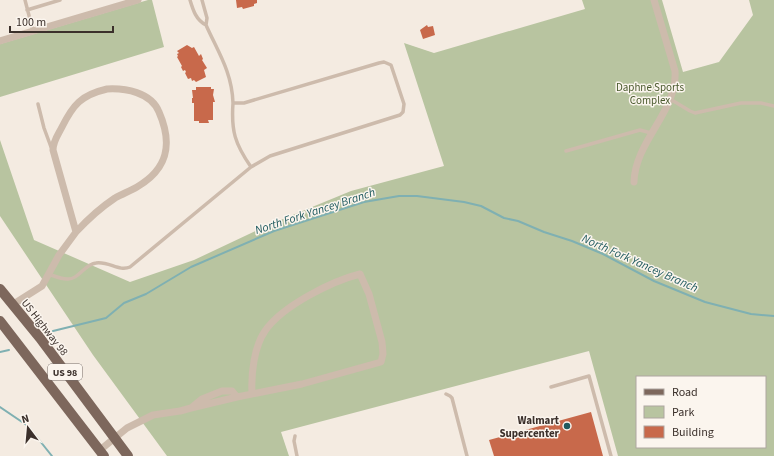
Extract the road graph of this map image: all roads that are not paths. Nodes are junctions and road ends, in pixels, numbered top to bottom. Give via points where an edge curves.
1 (24, 0) edge
2 (60, 0) edge
3 (138, 0) edge
4 (190, 0) edge
5 (202, 0) edge
6 (654, 0) edge
7 (27, 10) junction
8 (206, 25) junction
9 (33, 31) junction
10 (0, 41) edge
11 (670, 99) junction
12 (233, 103) junction
13 (38, 104) dead end
14 (774, 106) edge
15 (651, 133) junction
16 (53, 150) junction
17 (566, 151) dead end
18 (251, 167) junction
19 (634, 182) dead end
20 (76, 232) junction
21 (48, 274) junction
22 (0, 289) edge
23 (12, 305) junction
24 (0, 321) edge
25 (552, 386) dead end
26 (252, 393) junction
27 (446, 394) dead end
28 (295, 436) dead end
29 (114, 438) junction
30 (102, 453) edge
31 (128, 456) edge
32 (297, 456) edge
33 (467, 456) edge
34 (611, 456) edge

1 - 7 lane
2 - 7 lane
3 - 9 street
4 - 8 lane via 197,18
5 - 8 lane via 207,18
6 - 11 street via 675,71 676,80
7 - 9 lane
8 - 12 lane via 227,68 232,84
9 - 10 street
11 - 14 lane via 695,113 741,103
11 - 15 street
12 - 18 lane via 234,136 239,150
12 - 18 lane via 244,103 384,62 393,69 402,98 404,109 400,115 270,156
13 - 16 lane
15 - 17 lane via 640,130
15 - 19 street via 637,162
16 - 20 street
16 - 20 street via 53,142 75,105 86,95 100,91 121,89 148,98 158,109 164,124 167,148 158,169 148,179 104,205
18 - 21 lane via 130,267 122,269 99,262 86,267 74,278 66,279
20 - 21 street
21 - 23 street via 42,286
22 - 23 main road, US Highway 98 / US 98
23 - 29 main road, US Highway 98 / US 98 via 40,338
24 - 30 main road, US 98
25 - 34 lane via 589,376
26 - 26 street via 302,384 381,362 382,342 369,294 360,274 317,291 274,319 264,332 256,352
26 - 29 street via 180,412 153,415 126,428
27 - 33 lane via 452,398
28 - 32 lane
29 - 30 street
29 - 31 main road, US Highway 98 / US 98

